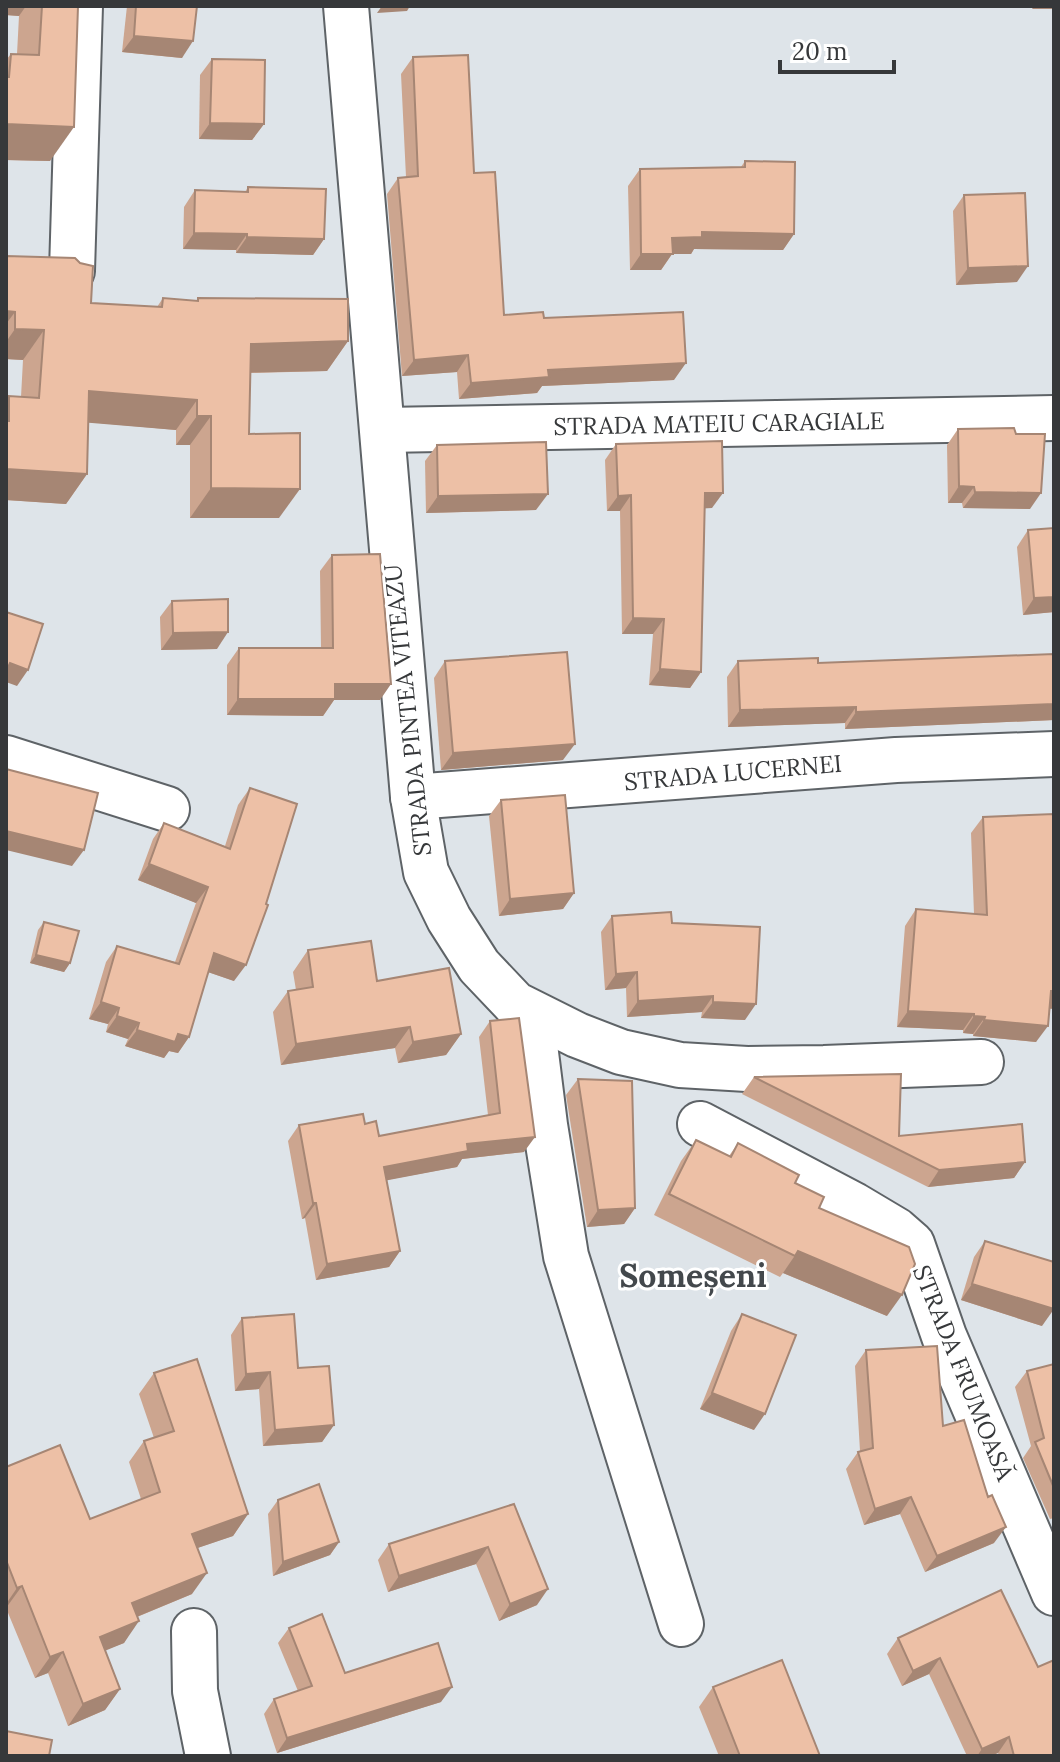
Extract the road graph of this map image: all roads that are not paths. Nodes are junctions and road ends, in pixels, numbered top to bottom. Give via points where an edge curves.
1 (80, 6) edge
2 (346, 6) edge
3 (72, 271) edge
4 (1054, 418) edge
5 (384, 430) junction
6 (1054, 754) edge
7 (6, 758) edge
8 (413, 797) junction
9 (167, 809) dead end
10 (531, 1013) junction
11 (981, 1062) dead end
12 (700, 1124) dead end
13 (1054, 1593) edge
14 (681, 1624) dead end
15 (194, 1631) dead end
16 (208, 1756) edge

1 - 3 street
2 - 5 street, STRADA PINTEA VITEAZU
4 - 5 street, STRADA MATEIU CARAGIALE
5 - 8 street, STRADA PINTEA VITEAZU
6 - 8 street, STRADA LUCERNEI via 896,760
7 - 9 street
8 - 10 street, STRADA PINTEA VITEAZU via 426,872 449,919 479,966 515,1004
10 - 11 street, STRADA PINTEA VITEAZU via 621,1052 680,1065 809,1069
10 - 14 street via 566,1256
12 - 13 street, STRADA FRUMOASĂ via 854,1205 912,1244 944,1336
15 - 16 street via 195,1691

